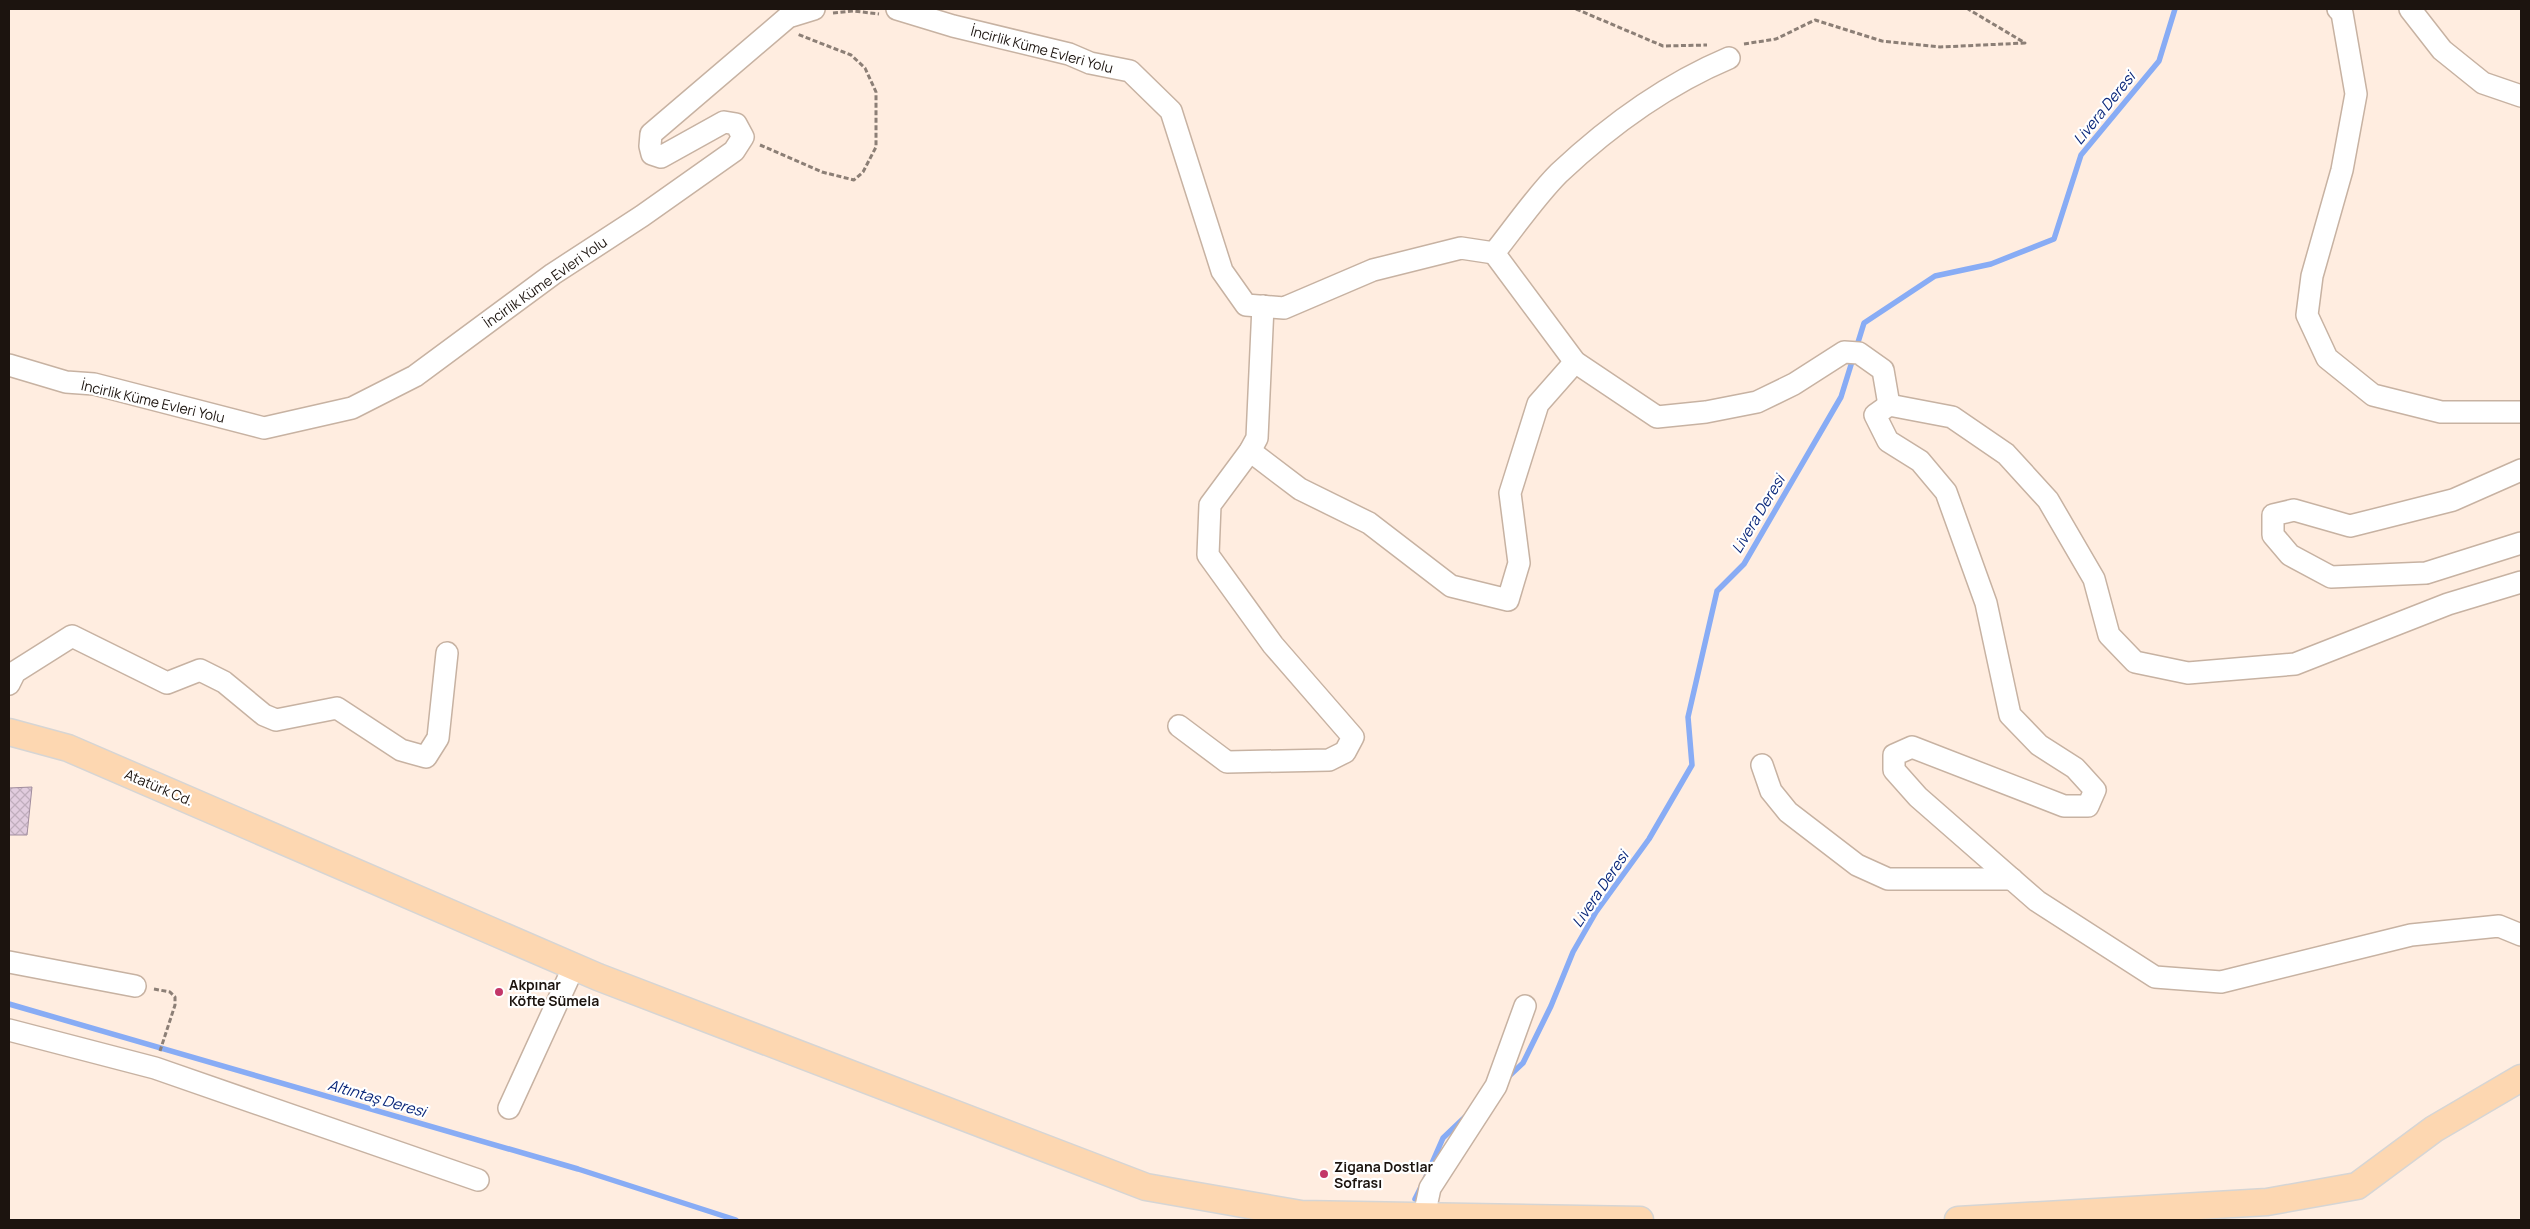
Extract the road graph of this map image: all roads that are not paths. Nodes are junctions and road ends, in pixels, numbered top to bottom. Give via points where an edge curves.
1 (814, 9) edge
2 (897, 9) edge
3 (2338, 9) edge
4 (2410, 9) edge
5 (1734, 51) road end
6 (2521, 96) edge
7 (1494, 253) junction
8 (1264, 306) junction
9 (1575, 362) junction
10 (9, 365) edge
11 (1889, 405) junction
12 (2521, 412) edge
13 (1250, 451) junction
14 (2521, 470) edge
15 (2521, 543) edge
16 (2521, 582) edge
17 (447, 653) dead end
18 (11, 671) edge
19 (1179, 726) dead end
20 (9, 732) edge
21 (1762, 765) dead end
22 (2012, 879) junction
23 (2521, 935) edge
24 (9, 962) edge
25 (574, 966) junction
26 (135, 986) road end
27 (1525, 1006) dead end
28 (9, 1030) edge
29 (2521, 1078) edge
30 (508, 1108) dead end
31 (478, 1180) dead end
32 (1424, 1216) junction
33 (1640, 1220) edge
34 (1958, 1220) edge

1 - 10 street, İncirlik Küme Evleri Yolu via 788,18 651,134 652,154 661,157 724,122 736,124 744,137 734,151 553,274 415,376 352,408 264,428 94,384 66,382
2 - 8 street, İncirlik Küme Evleri Yolu via 1069,54 1090,63 1130,71 1171,111 1222,271 1246,305
3 - 12 street via 2342,13 2356,94 2342,170 2312,276 2307,315 2327,358 2373,395 2441,412
4 - 6 street via 2442,50 2483,83
5 - 7 street via 1638,107 1558,174
7 - 8 street via 1461,248 1373,270 1284,308
7 - 9 street
8 - 13 street via 1257,438
9 - 11 street via 1657,417 1757,402 1794,384 1844,352 1855,353 1883,370
9 - 13 street via 1538,404 1510,493 1519,563 1508,600 1451,586 1369,523 1300,489
11 - 16 street via 1952,417 2006,454 2048,500 2094,578 2109,636 2135,662 2188,673 2295,664 2448,604
11 - 22 street via 1874,416 1888,441 1920,461 1946,492 1986,603 2010,715 2039,745 2076,768 2095,790 2088,806 2064,806 1912,747 1894,755 1894,770 1918,797
13 - 19 street via 1210,505 1208,556 1273,645 1353,737 1345,752 1329,760 1227,762
14 - 15 street via 2453,500 2350,526 2294,510 2273,515 2274,535 2290,556 2331,577 2426,573
17 - 18 street via 438,738 426,757 401,750 337,708 276,720 264,715 224,682 200,670 167,683 72,636
20 - 25 main road, Atatürk Cd. via 68,748
21 - 22 street via 1771,791 1788,812 1856,865 1888,879
22 - 23 street via 2037,901 2155,977 2221,982 2411,935 2499,926
24 - 26 street
25 - 30 street
25 - 32 main road, Atatürk Cd. via 1146,1187 1301,1214
27 - 32 street via 1496,1086 1430,1188
28 - 31 street via 155,1068
29 - 34 main road via 2434,1129 2357,1186 2267,1202
32 - 33 main road, Atatürk Cd.

